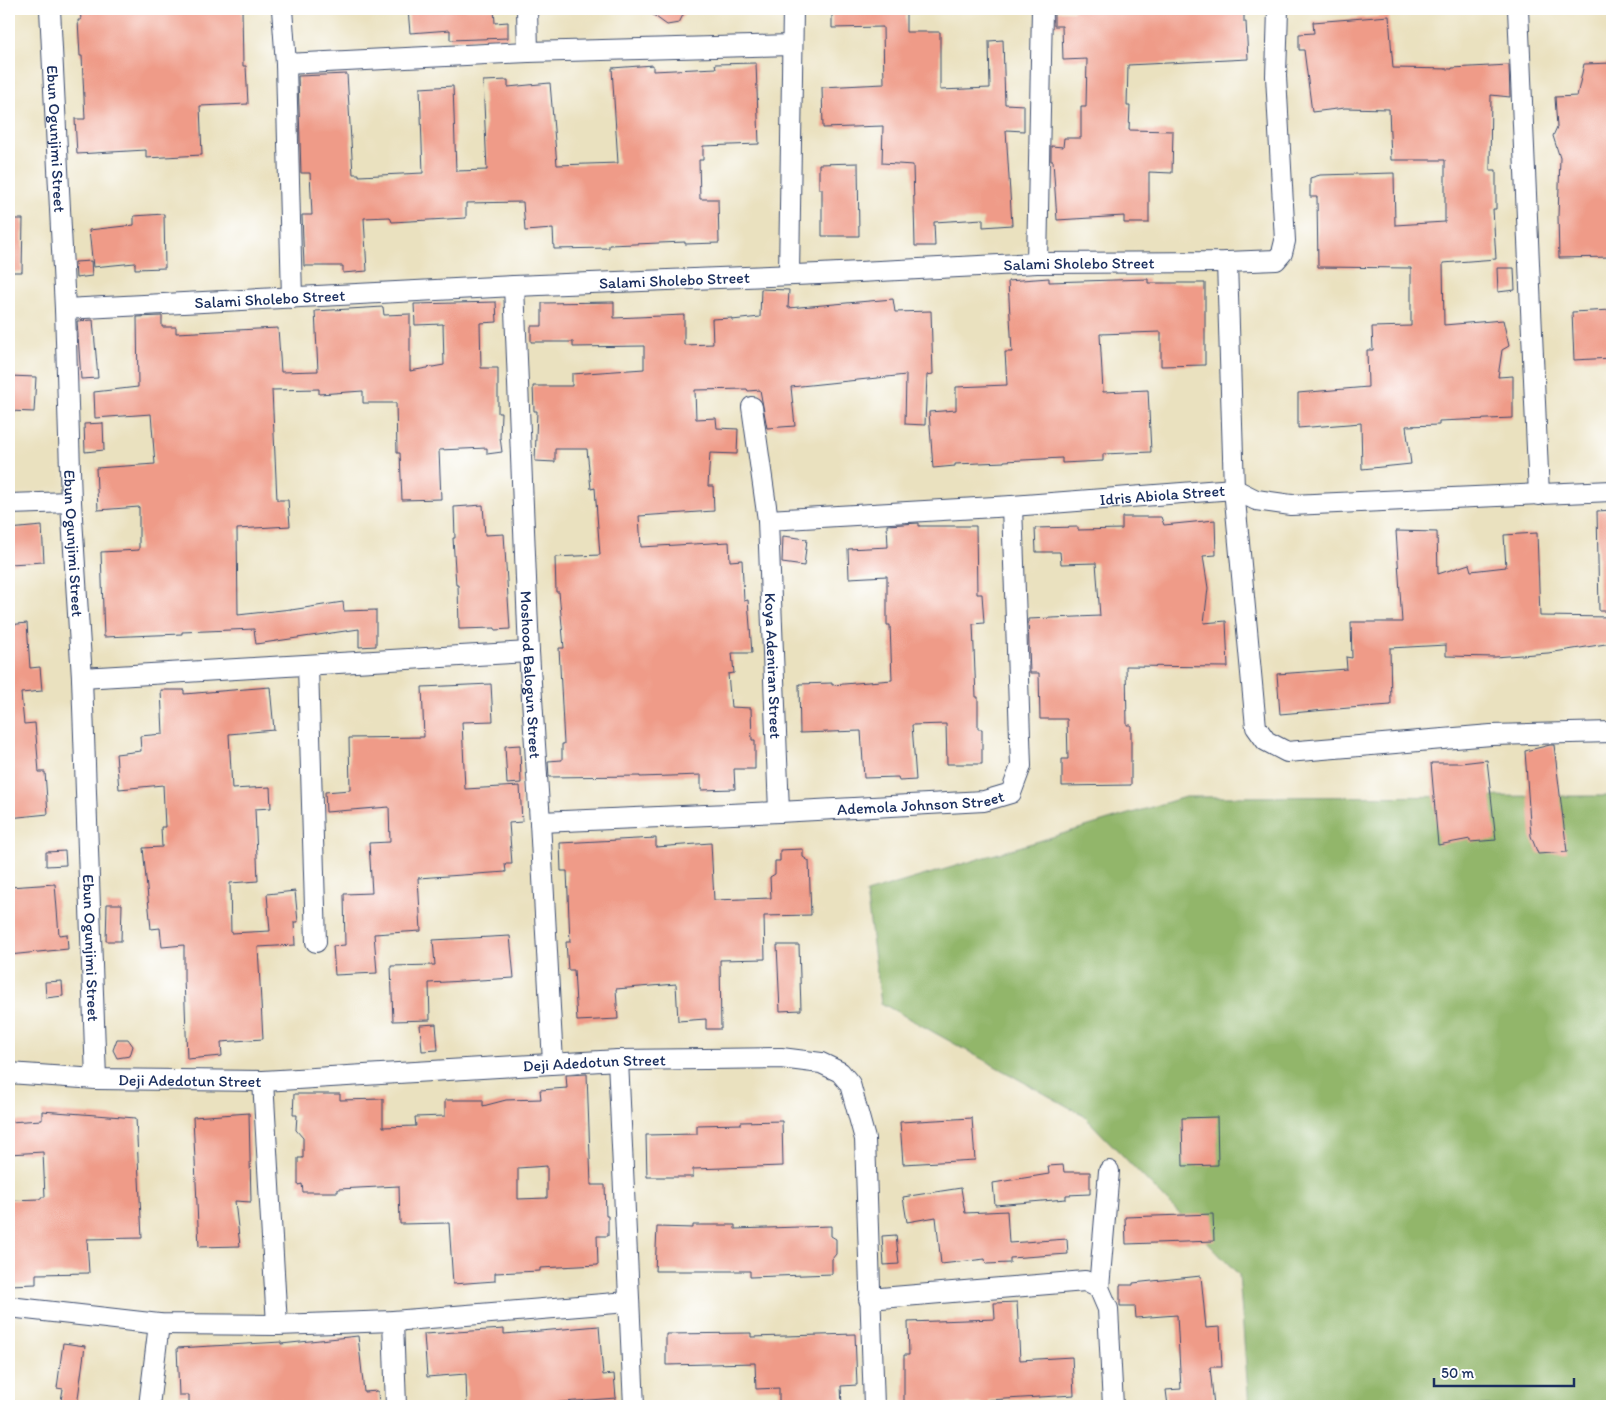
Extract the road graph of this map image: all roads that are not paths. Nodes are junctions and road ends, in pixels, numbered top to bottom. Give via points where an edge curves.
1 (50, 9) edge
2 (282, 9) edge
3 (527, 9) edge
4 (793, 9) edge
5 (1042, 9) edge
6 (1278, 9) edge
7 (1518, 9) edge
8 (792, 45) junction
9 (528, 52) junction
10 (286, 64) junction
11 (1228, 262) junction
12 (1037, 263) junction
13 (790, 275) junction
14 (514, 286) junction
15 (292, 298) junction
16 (65, 309) junction
17 (752, 408) dead end
18 (1234, 490) junction
19 (1612, 491) edge
20 (1538, 495) junction
21 (71, 502) junction
22 (9, 504) edge
23 (1012, 506) junction
24 (768, 520) junction
25 (529, 652) junction
26 (308, 666) junction
27 (82, 678) junction
28 (1612, 732) edge
29 (779, 812) junction
30 (540, 822) junction
31 (316, 942) dead end
32 (618, 1060) junction
33 (553, 1063) junction
34 (9, 1073) edge
35 (96, 1079) junction
36 (263, 1081) junction
37 (1109, 1171) dead end
38 (1099, 1288) junction
39 (869, 1300) junction
40 (628, 1302) junction
41 (9, 1307) edge
42 (393, 1320) junction
43 (160, 1324) junction
44 (278, 1325) junction
45 (149, 1406) edge
46 (396, 1406) edge
47 (634, 1406) edge
48 (874, 1406) edge
49 (1113, 1406) edge

1 - 16 street, Ebun Ogunjimi Street
2 - 10 street
3 - 9 street
4 - 8 street
5 - 12 street
6 - 11 street, Salami Sholebo Street via 1276,76 1286,242 1276,260
7 - 20 street
8 - 9 street
8 - 13 street
9 - 10 street
10 - 15 street
11 - 12 street, Salami Sholebo Street
11 - 18 street
12 - 13 street, Salami Sholebo Street
13 - 14 street, Salami Sholebo Street
14 - 15 street, Salami Sholebo Street
14 - 25 street, Moshood Balogun Street
15 - 16 street, Salami Sholebo Street
16 - 21 street, Ebun Ogunjimi Street
17 - 24 street, Koya Adeniran Street
18 - 20 street, Idris Abiola Street via 1256,500 1292,505
18 - 23 street, Idris Abiola Street
18 - 24 street
18 - 28 street via 1256,727 1266,741 1287,752 1491,735
19 - 20 street, Idris Abiola Street
21 - 22 street
21 - 27 street, Ebun Ogunjimi Street
23 - 24 street, Idris Abiola Street
23 - 29 street, Ademola Johnson Street via 1021,766 1011,793 984,801
24 - 29 street, Koya Adeniran Street
25 - 26 street
25 - 30 street, Moshood Balogun Street
26 - 27 street
26 - 31 street
27 - 35 street, Ebun Ogunjimi Street
29 - 30 street, Ademola Johnson Street
30 - 33 street, Moshood Balogun Street
32 - 33 street, Deji Adedotun Street
32 - 39 street, Deji Adedotun Street via 781,1058 822,1063 840,1072 850,1084 865,1139
32 - 40 street
33 - 36 street, Deji Adedotun Street
34 - 35 street, Deji Adedotun Street
35 - 36 street, Deji Adedotun Street
36 - 44 street
37 - 38 street
38 - 39 street via 1085,1280
38 - 49 street via 1108,1309
39 - 48 street, Deji Adedotun Street
40 - 42 street
40 - 47 street
41 - 43 street
42 - 44 street
42 - 46 street
43 - 44 street
43 - 45 street

